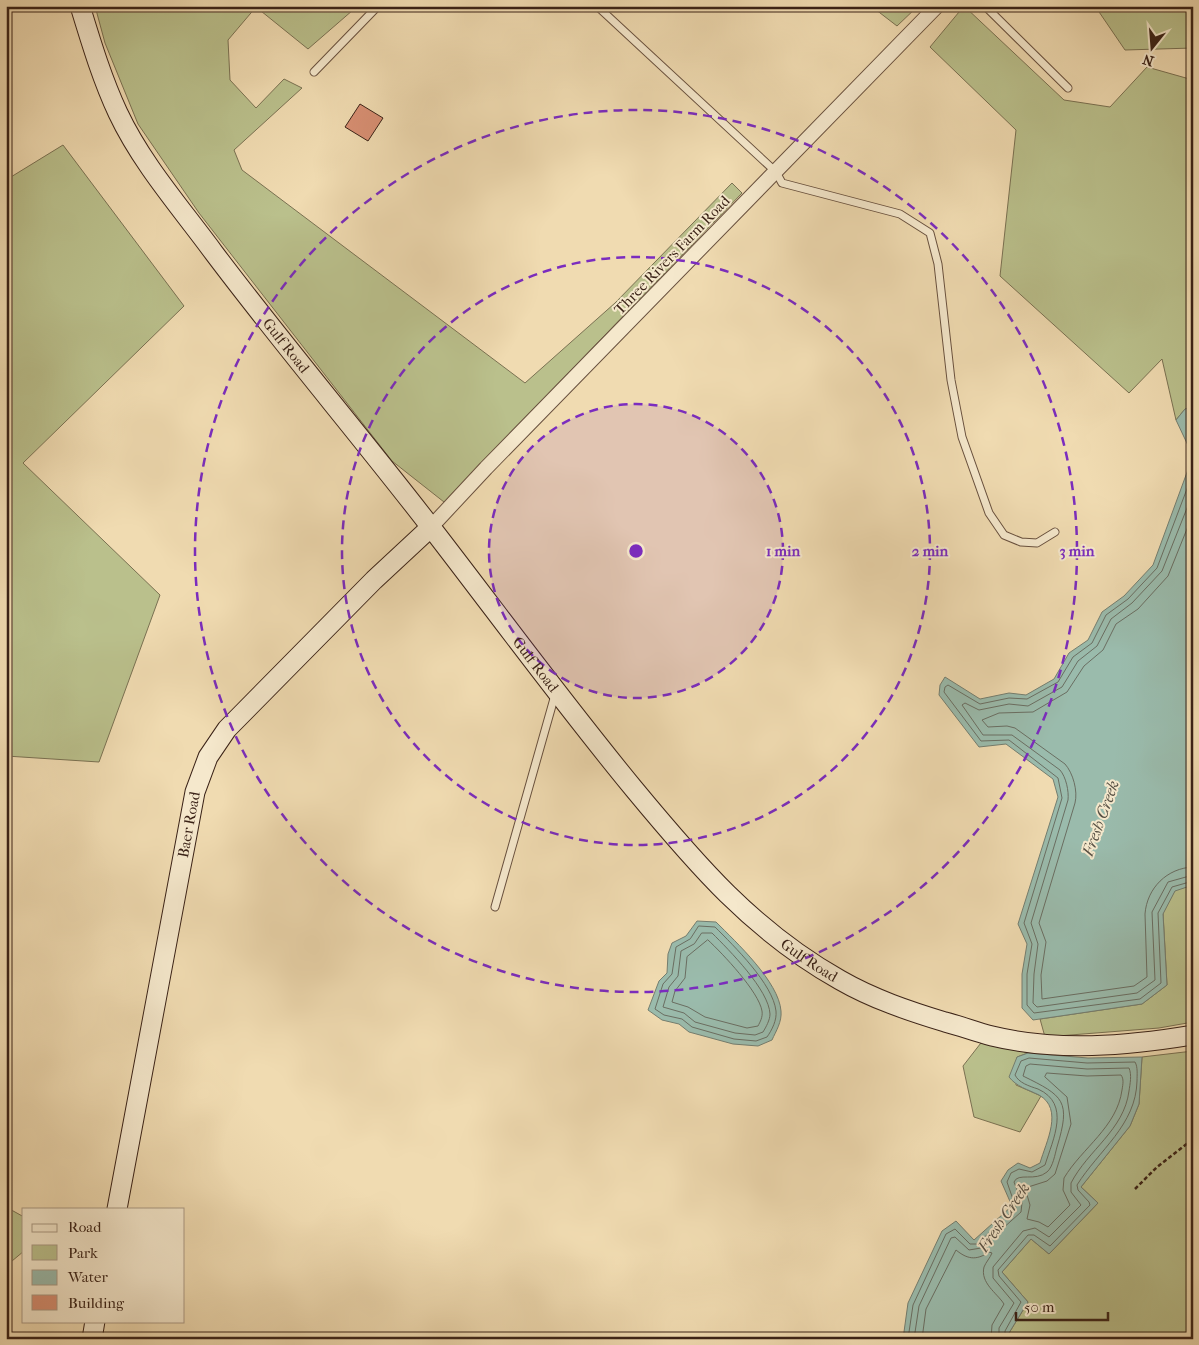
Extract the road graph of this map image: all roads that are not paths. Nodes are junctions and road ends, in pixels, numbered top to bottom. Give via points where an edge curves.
1 (80, 6) edge
2 (378, 6) edge
3 (597, 6) edge
4 (937, 6) edge
5 (985, 6) edge
6 (314, 72) dead end
7 (1068, 88) dead end
8 (776, 172) junction
9 (431, 528) junction
10 (1055, 532) dead end
11 (556, 692) junction
12 (495, 907) dead end
13 (1193, 1035) edge
14 (117, 1208) edge
15 (95, 1322) edge
16 (92, 1339) edge

1 - 9 street, Gulf Road via 118,113 145,160 276,335
2 - 6 lane
3 - 8 lane
4 - 8 street, Three Rivers Farm Road
5 - 7 lane
8 - 9 street, Three Rivers Farm Road
8 - 10 lane via 782,183 900,214 930,233 938,264 951,380 962,437 989,513 1004,535 1022,542 1037,542
9 - 11 street, Gulf Road
9 - 14 street, Baer Road via 374,580 250,705 208,757 195,792
11 - 12 lane
11 - 13 street, Gulf Road via 705,873 768,932 842,982 908,1011 993,1036 1022,1041 1082,1046 1128,1044
15 - 16 street

